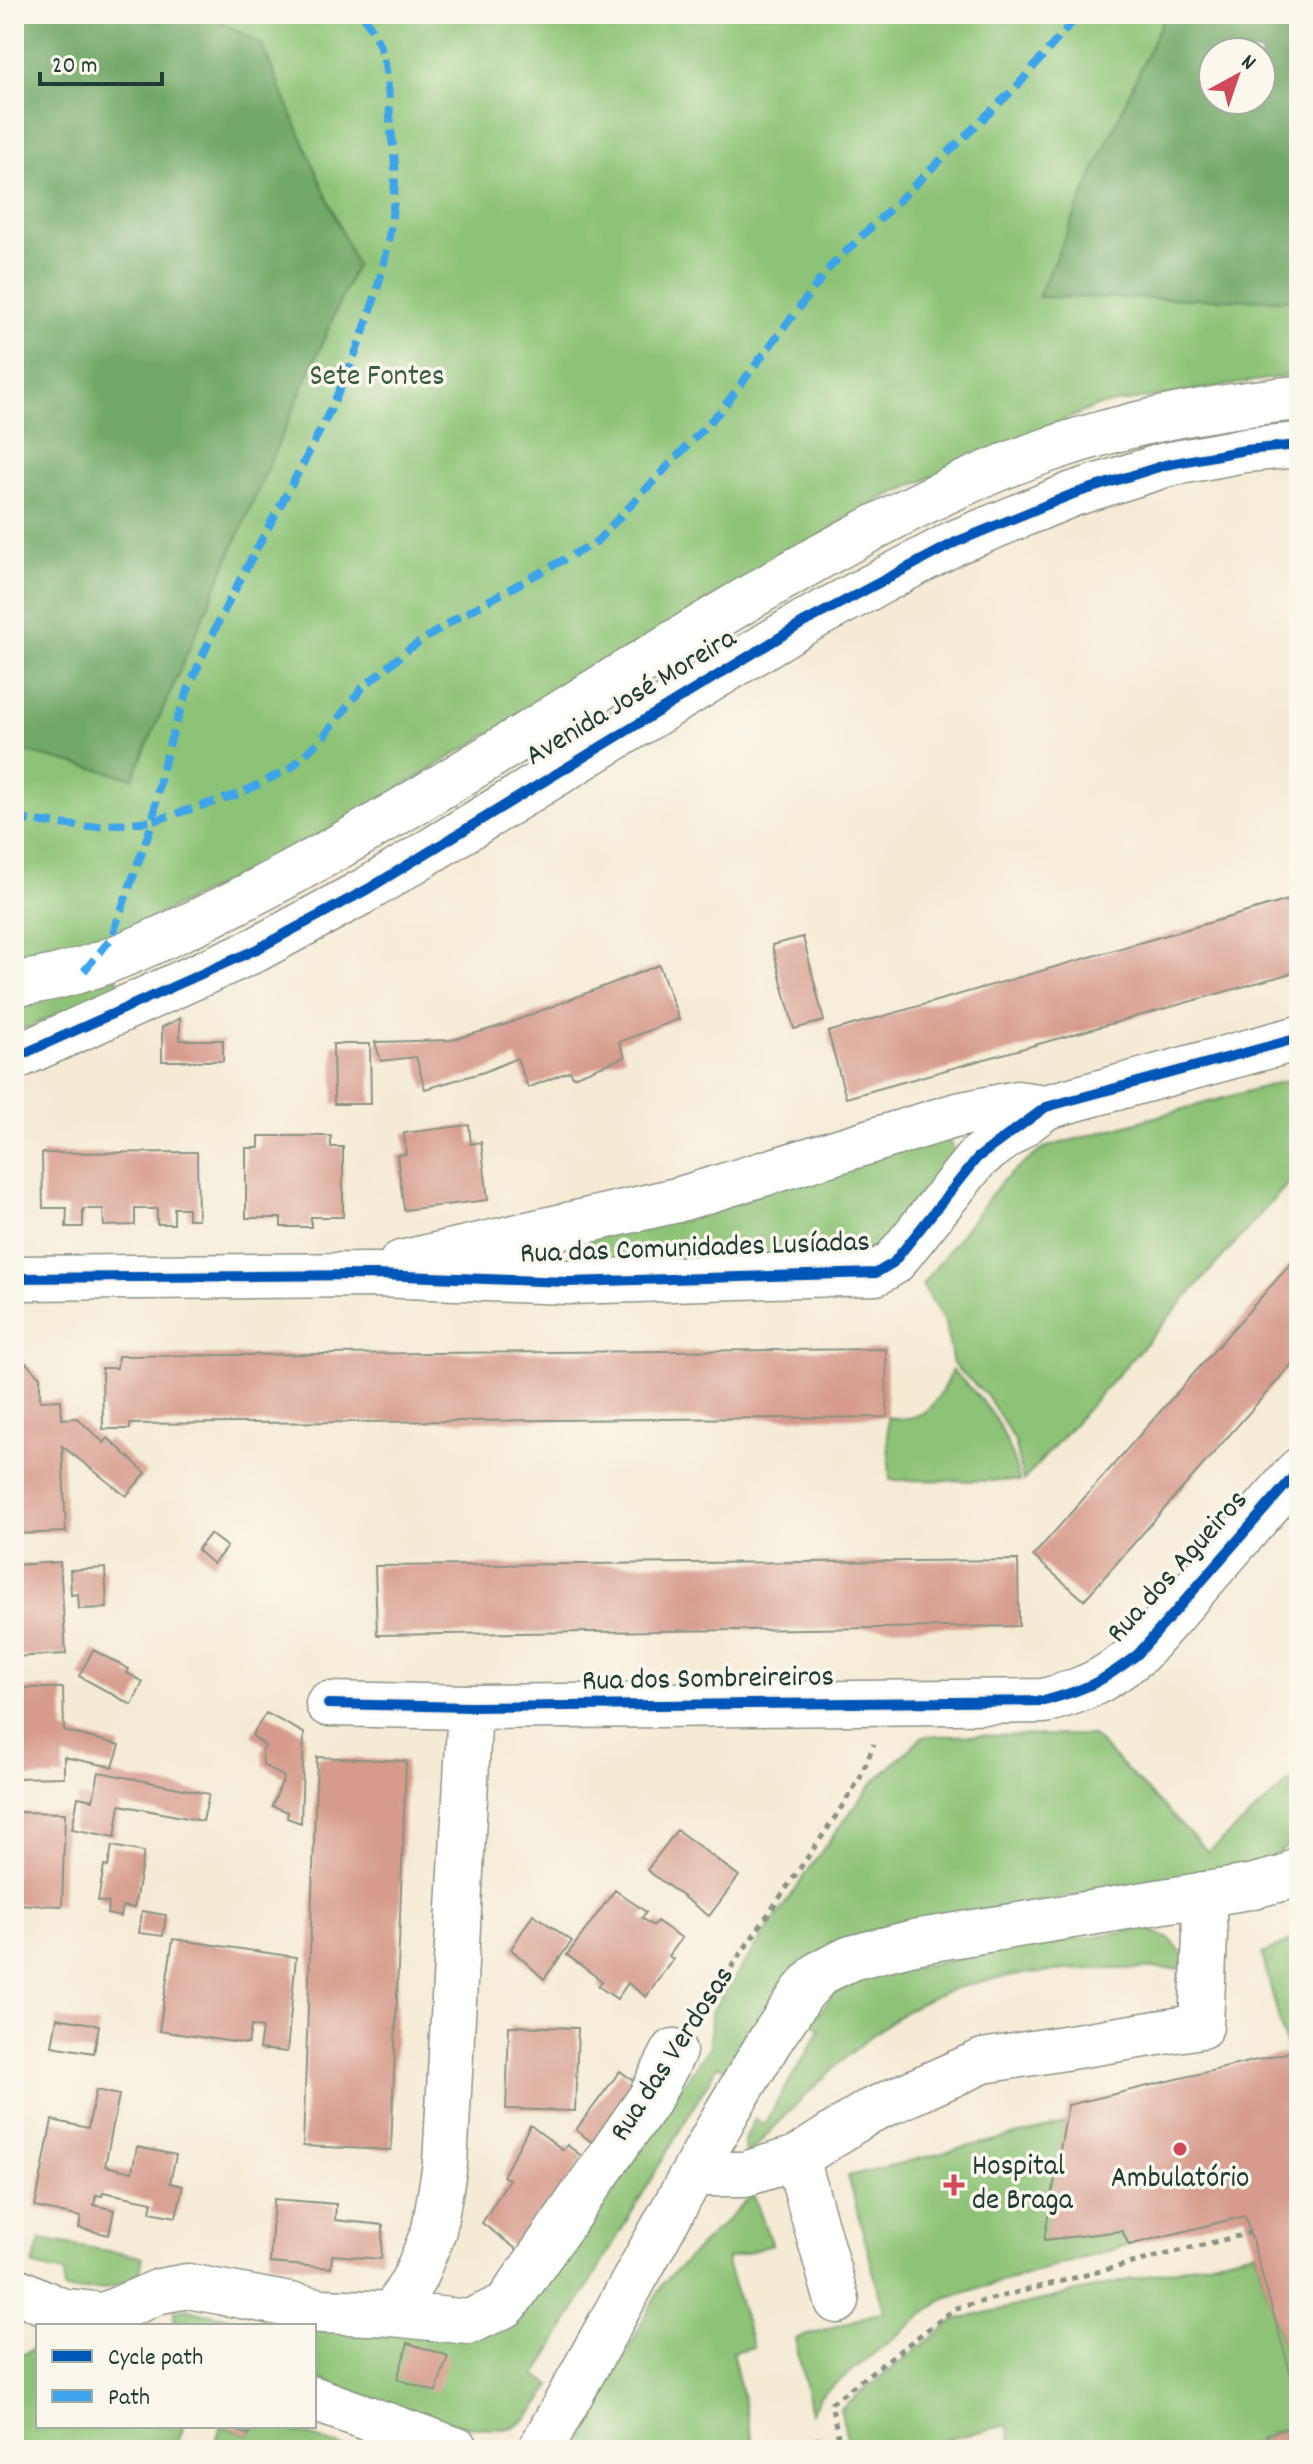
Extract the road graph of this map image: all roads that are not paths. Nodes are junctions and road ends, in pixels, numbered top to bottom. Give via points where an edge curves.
1 (1299, 398) edge
2 (1299, 445) edge
3 (14, 984) edge
4 (1299, 1038) edge
5 (14, 1058) edge
6 (1046, 1107) junction
7 (957, 1115) junction
8 (977, 1158) junction
9 (560, 1226) junction
10 (376, 1275) junction
11 (14, 1278) edge
12 (568, 1282) junction
13 (1299, 1470) edge
14 (1087, 1689) joint
15 (328, 1704) dead end
16 (470, 1707) junction
17 (1299, 1869) edge
18 (1203, 1894) junction
19 (674, 2051) road end
20 (797, 2158) junction
21 (694, 2174) junction
22 (837, 2301) dead end
23 (15, 2312) edge
24 (393, 2314) junction
25 (113, 2320) edge
26 (316, 2400) edge
27 (457, 2450) edge
28 (540, 2450) edge

1 - 3 street, Avenida José Moreira via 1220,407 1095,436 1014,462 911,508 746,599 439,789 251,897 84,971
2 - 5 street, Avenida José Moreira via 1152,469 1034,508 956,542 779,637 368,889 257,949
4 - 6 street, Rua das Comunidades Lusíadas
6 - 7 street, Rua das Comunidades Lusíadas via 1017,1103
6 - 8 street, Rua das Comunidades Lusíadas
7 - 8 street
7 - 9 street, Rua das Comunidades Lusíadas via 677,1200
8 - 12 street, Rua das Comunidades Lusíadas via 893,1263 876,1273
9 - 10 street, Rua das Comunidades Lusíadas via 406,1261
9 - 12 street, Rua das Comunidades Lusíadas
10 - 11 street, Rua das Comunidades Lusíadas
10 - 12 street, Rua das Comunidades Lusíadas
13 - 14 street, Rua dos Agueiros via 1138,1654
14 - 16 street, Rua dos Sombreireiros via 1044,1701
15 - 16 street, Rua dos Sombreireiros
16 - 24 street via 445,2164 434,2230
17 - 18 street via 1289,1877
18 - 20 street via 1201,2026 983,2061 868,2112
18 - 21 street via 914,1942 851,1958 820,1973 771,2039
19 - 24 street, Rua das Verdosas via 650,2098 506,2305 469,2322
20 - 21 street via 745,2174
20 - 22 street
21 - 28 street
23 - 25 street, Rua das Verdosas via 60,2310
24 - 25 street, Rua das Verdosas via 322,2311 188,2286 160,2291
26 - 27 street

